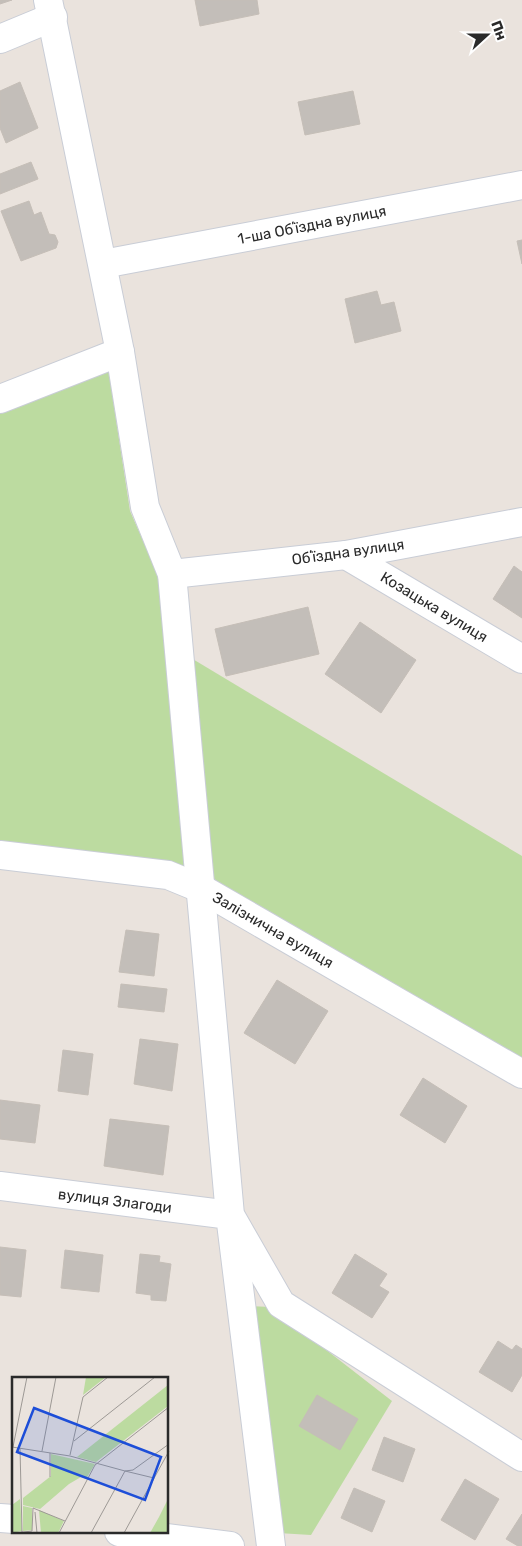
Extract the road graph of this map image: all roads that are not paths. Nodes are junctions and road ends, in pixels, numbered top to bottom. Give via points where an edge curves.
1 (51, 8) edge
2 (0, 40) edge
3 (522, 185) edge
4 (103, 264) junction
5 (120, 352) junction
6 (0, 399) edge
7 (522, 522) edge
8 (346, 555) junction
9 (172, 574) junction
10 (522, 659) edge
11 (0, 855) edge
12 (202, 889) junction
13 (522, 1074) edge
14 (0, 1186) edge
15 (230, 1215) junction
16 (522, 1457) edge
17 (135, 1534) edge
18 (230, 1546) edge
19 (272, 1546) edge

1 - 2 street
1 - 4 street
3 - 4 street, 1-ша Обʼїздна вулиця
4 - 5 street
5 - 6 street
5 - 9 street via 145,507
7 - 8 street, Обʼїздна вулиця
8 - 9 street, Обʼїздна вулиця
8 - 10 street, Козацька вулиця
9 - 12 street
11 - 12 street, Залізнична вулиця via 168,875
12 - 13 street, Залізнична вулиця
12 - 15 street
14 - 15 street, вулиця Злагоди
15 - 16 street via 281,1304
15 - 19 street
17 - 18 street

